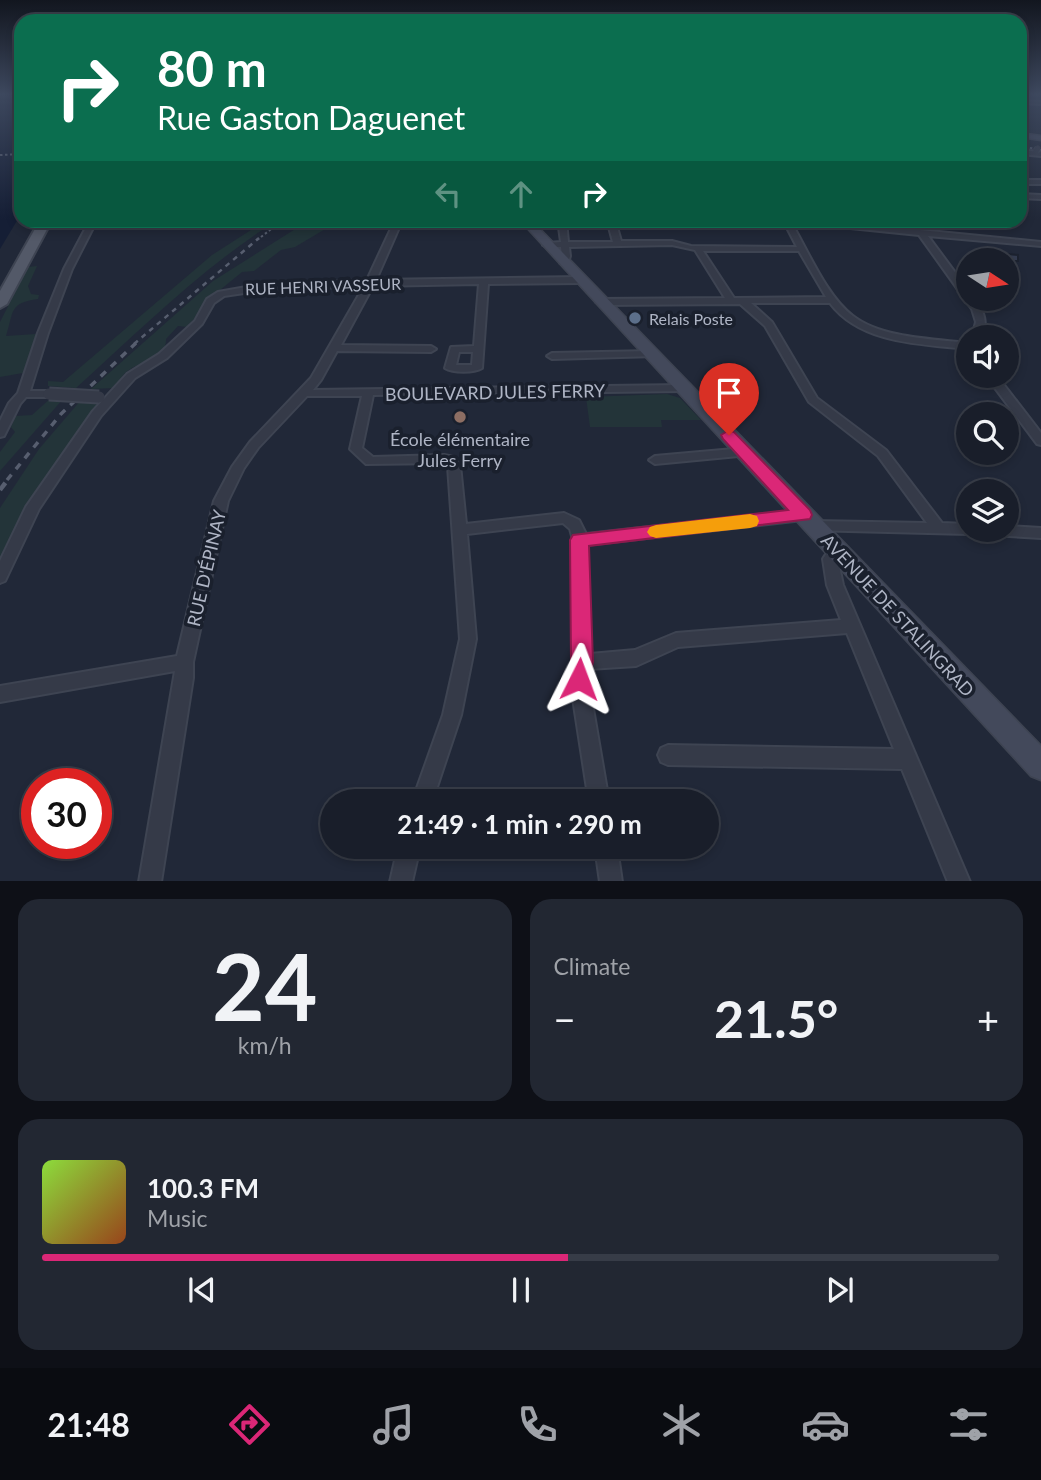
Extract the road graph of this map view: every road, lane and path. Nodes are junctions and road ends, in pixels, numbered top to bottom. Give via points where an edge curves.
1 (32, 228) edge
2 (42, 228) edge
3 (90, 228) edge
4 (395, 228) edge
5 (531, 228) edge
6 (563, 228) edge
7 (613, 228) edge
8 (791, 228) edge
9 (872, 228) edge
10 (901, 228) edge
11 (904, 231) junction
12 (922, 233) junction
13 (618, 244) junction
14 (1041, 244) edge
15 (565, 245) junction
16 (547, 246) junction
17 (697, 248) junction
18 (802, 249) junction
19 (564, 262) junction
20 (581, 280) junction
21 (956, 280) edge
22 (0, 282) edge
23 (484, 282) junction
24 (370, 283) junction
25 (736, 300) junction
26 (834, 300) junction
27 (601, 302) junction
28 (0, 304) edge
29 (956, 344) edge
30 (334, 348) junction
31 (431, 349) dead end
32 (478, 349) dead end
33 (652, 354) junction
34 (552, 356) dead end
35 (684, 388) junction
36 (1000, 388) edge
37 (305, 393) junction
38 (368, 393) junction
39 (23, 394) junction
40 (104, 398) junction
41 (0, 433) edge
42 (1041, 441) edge
43 (745, 452) junction
44 (655, 460) dead end
45 (809, 521) junction
46 (938, 528) junction
47 (956, 529) edge
48 (459, 530) junction
49 (1019, 532) edge
50 (1041, 533) edge
51 (579, 540) junction
52 (839, 552) junction
53 (0, 577) edge
54 (851, 626) junction
55 (184, 662) junction
56 (582, 662) junction
57 (0, 694) edge
58 (668, 755) dead end
59 (907, 760) junction
60 (1041, 766) edge
61 (426, 789) edge
62 (596, 789) edge
63 (406, 859) edge
64 (608, 859) edge
65 (150, 881) edge
66 (401, 881) edge
67 (611, 881) edge
68 (959, 881) edge

1 - 22 main road
2 - 28 main road
3 - 39 street via 68,269
4 - 24 street, RUE D'ÉPINAY
5 - 16 main road, AVENUE DE STALINGRAD
6 - 15 street
7 - 13 street
8 - 18 street
9 - 11 street
10 - 11 street
11 - 12 street
12 - 14 street
12 - 21 street
13 - 15 street
13 - 17 street via 672,243
15 - 16 street
15 - 19 street
16 - 19 main road, AVENUE DE STALINGRAD
17 - 18 street
17 - 25 street
18 - 26 street
19 - 20 main road, AVENUE DE STALINGRAD
20 - 23 street, RUE HENRI VASSEUR
20 - 27 main road, AVENUE DE STALINGRAD
23 - 24 street, RUE HENRI VASSEUR
23 - 32 street
24 - 30 street, RUE D'ÉPINAY
24 - 40 street, RUE HENRI VASSEUR via 221,294 163,356
25 - 26 street
25 - 27 street
25 - 46 street via 769,324 813,400 882,453
26 - 29 street via 848,318 885,333
27 - 33 main road, AVENUE DE STALINGRAD
30 - 31 street
30 - 37 street, RUE D'ÉPINAY
33 - 34 street
33 - 35 main road, AVENUE DE STALINGRAD
35 - 38 street, BOULEVARD JULES FERRY
35 - 43 main road, AVENUE DE STALINGRAD
36 - 42 street
37 - 38 street, BOULEVARD JULES FERRY
37 - 55 street, RUE D'ÉPINAY via 254,445 221,501
38 - 48 street via 356,449 370,461 450,460
39 - 40 street, bridge
39 - 41 street
40 - 53 street, RUE HENRI VASSEUR via 33,507
43 - 44 street
43 - 45 main road, AVENUE DE STALINGRAD
45 - 46 street
45 - 51 street
45 - 52 main road, AVENUE DE STALINGRAD
46 - 47 street
48 - 51 street via 564,518 579,530
48 - 61 street via 468,639 452,715
49 - 50 street
51 - 56 street
52 - 54 street via 829,563
52 - 60 main road, AVENUE DE STALINGRAD
54 - 56 street via 676,640 636,658
54 - 59 street
55 - 57 street
55 - 65 street, RUE D'ÉPINAY
56 - 62 street via 579,679
58 - 59 street
59 - 68 street
63 - 66 street
64 - 67 street

